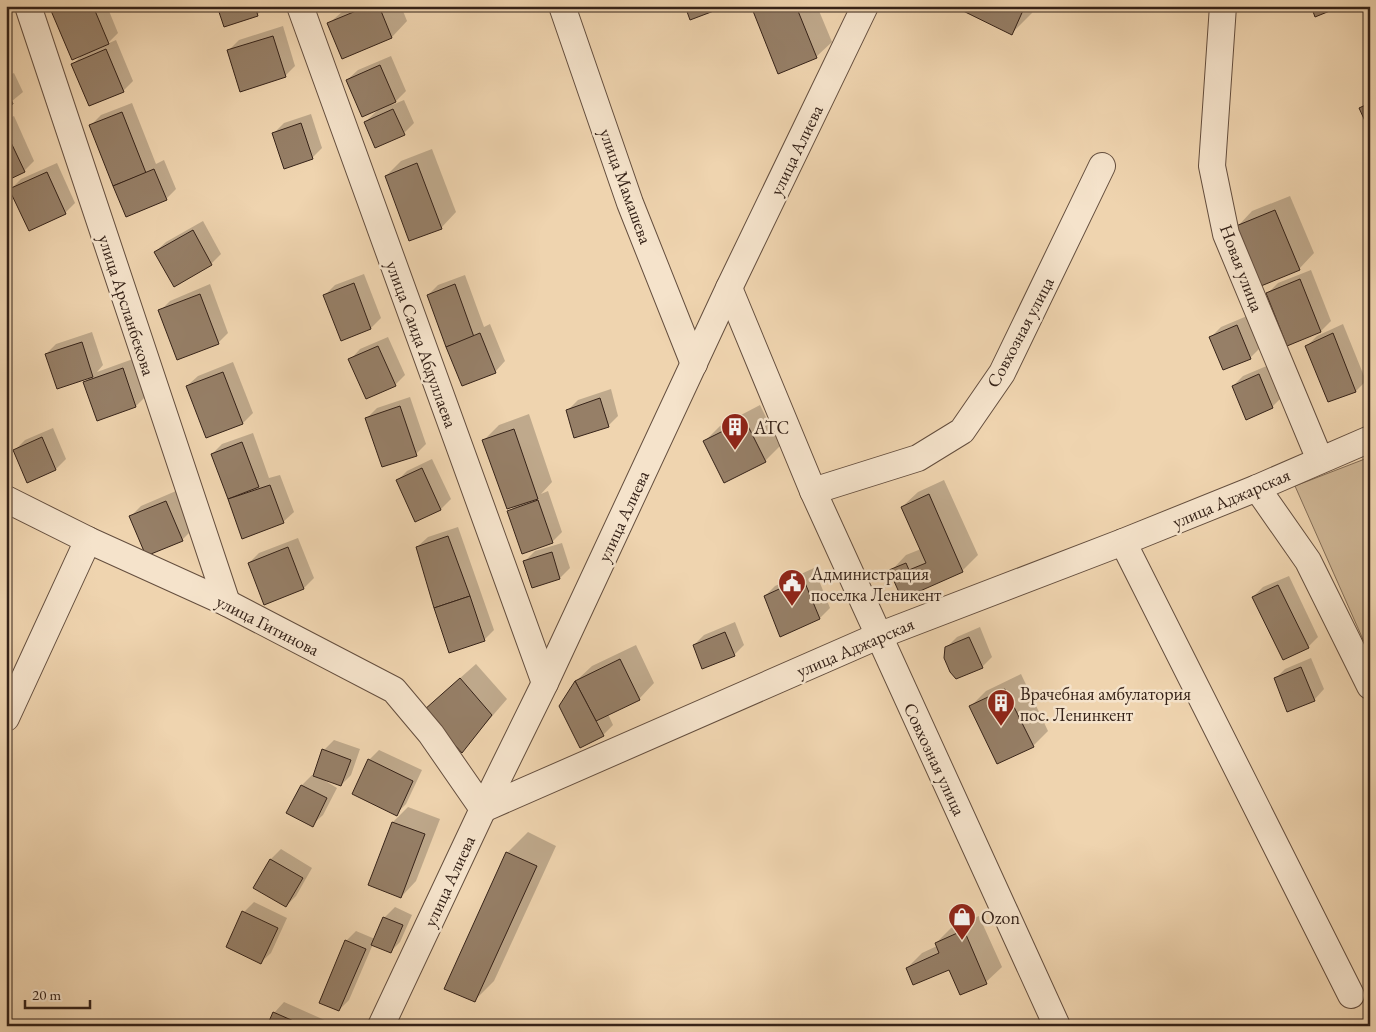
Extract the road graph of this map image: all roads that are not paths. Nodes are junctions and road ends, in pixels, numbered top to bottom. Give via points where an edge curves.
1 (28, 6) edge
2 (300, 6) edge
3 (562, 6) edge
4 (1223, 6) edge
5 (856, 12) edge
6 (1102, 166) dead end
7 (729, 288) junction
8 (694, 364) junction
9 (1370, 439) edge
10 (1320, 460) junction
11 (1257, 488) junction
12 (813, 491) junction
13 (6, 499) edge
14 (88, 540) junction
15 (1123, 542) junction
16 (227, 603) junction
17 (878, 636) junction
18 (545, 682) junction
19 (1370, 686) edge
20 (6, 718) edge
21 (482, 809) junction
22 (1350, 995) dead end
23 (381, 1026) edge
24 (1057, 1026) edge

1 - 16 street, улица Арсланбекова
2 - 18 street, улица Саида Абдуллаева
3 - 8 street, улица Мамашева via 630,203
4 - 10 street, Новая улица via 1212,166 1226,234
5 - 7 street, улица Алиева
6 - 12 street, Совхозная улица via 1002,373 962,431 918,458
7 - 8 street, улица Алиева
7 - 12 street, Совхозная улица
8 - 18 street, улица Алиева
9 - 10 street, улица Аджарская
10 - 11 street, улица Аджарская
11 - 15 street, улица Аджарская
11 - 19 street via 1308,561
12 - 17 street, Совхозная улица
13 - 14 street, улица Гитинова
14 - 16 street, улица Гитинова
14 - 20 street
15 - 17 street, улица Аджарская
15 - 22 street
16 - 21 street, улица Гитинова via 394,690 430,734
17 - 21 street, улица Аджарская
17 - 24 street, Совхозная улица
18 - 21 street, улица Алиева
21 - 23 street, улица Алиева

